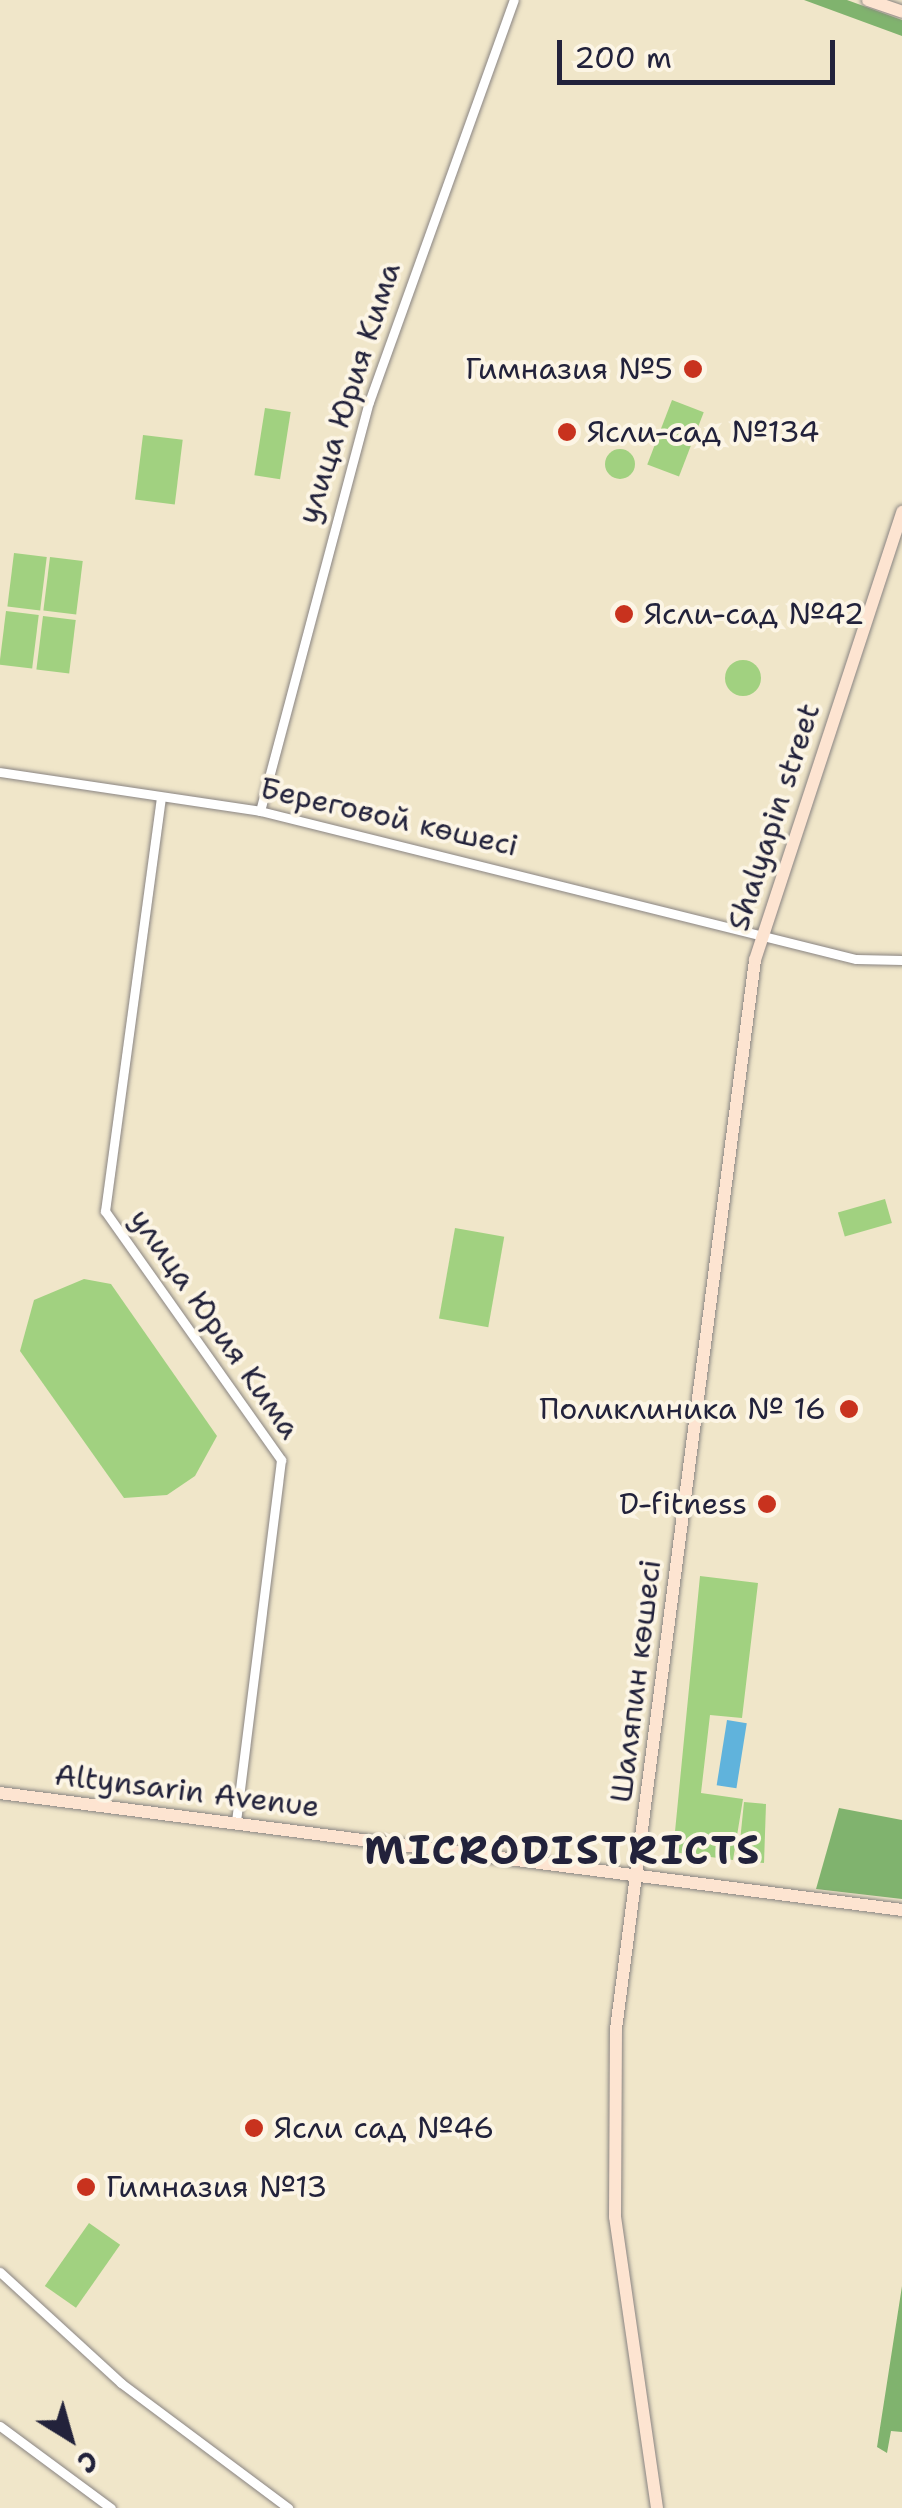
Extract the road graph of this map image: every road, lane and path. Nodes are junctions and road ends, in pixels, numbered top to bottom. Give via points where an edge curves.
1 (514, 0) edge
2 (868, 0) edge
3 (902, 12) edge
4 (902, 512) edge
5 (0, 772) edge
6 (161, 797) junction
7 (260, 811) junction
8 (763, 930) junction
9 (902, 960) edge
10 (0, 1793) edge
11 (236, 1822) junction
12 (637, 1876) junction
13 (902, 1910) edge
14 (0, 2272) edge
15 (0, 2426) edge
16 (111, 2508) edge
17 (288, 2508) edge
18 (657, 2508) edge

1 - 7 street, улица Юрия Кима via 365,413
2 - 3 main road
4 - 8 main road, Shalyapin street
5 - 6 street, Береговой көшесі
6 - 7 street, Береговой көшесі
6 - 11 street, улица Юрия Кима via 105,1212 281,1460
7 - 8 street, Береговой көшесі
8 - 9 street, Береговой көшесі via 856,959
8 - 12 main road, Shalyapin street
10 - 11 main road, Altynsarin Avenue
11 - 12 main road, Altynsarin Avenue
12 - 13 main road, Altynsarin Avenue
12 - 18 main road via 610,2140
14 - 17 street via 121,2382
15 - 16 street

